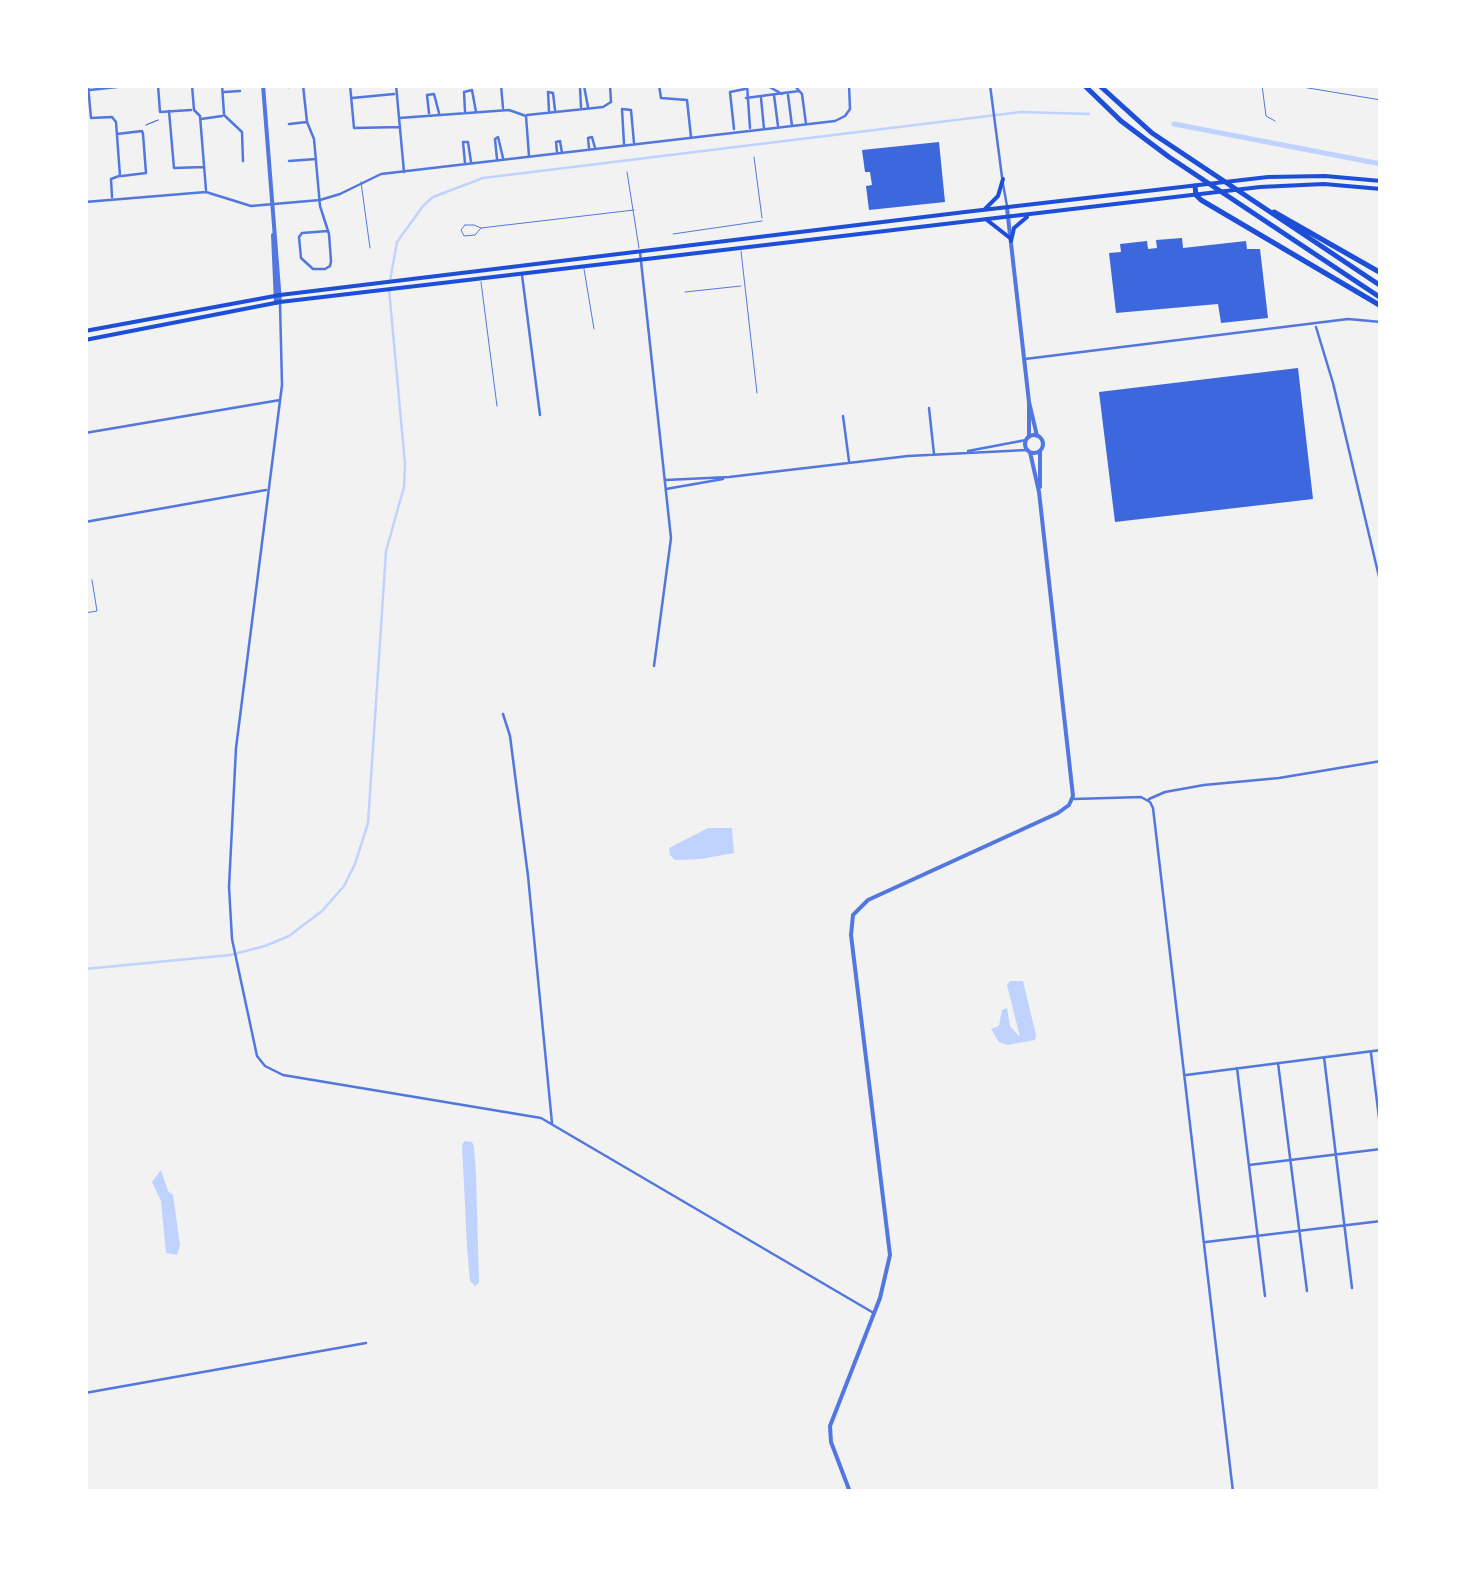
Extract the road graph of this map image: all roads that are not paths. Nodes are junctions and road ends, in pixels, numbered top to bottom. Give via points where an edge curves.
1 (158, 85) edge
2 (192, 85) edge
3 (222, 85) edge
4 (263, 85) edge
5 (303, 85) edge
6 (350, 85) edge
7 (396, 85) edge
8 (501, 85) edge
9 (610, 85) edge
10 (659, 85) edge
11 (766, 85) edge
12 (794, 85) edge
13 (849, 85) edge
14 (990, 85) edge
15 (1084, 85) edge
16 (1098, 85) edge
17 (1262, 85) edge
18 (1290, 85) edge
19 (88, 87) edge
20 (117, 87) edge
21 (288, 87) edge
22 (746, 87) edge
23 (240, 91) dead end
24 (799, 91) junction
25 (222, 92) junction
26 (397, 94) junction
27 (786, 94) junction
28 (774, 95) junction
29 (760, 97) junction
30 (351, 98) junction
31 (746, 98) junction
32 (1381, 100) edge
33 (588, 108) junction
34 (582, 109) junction
35 (194, 110) junction
36 (503, 110) junction
37 (170, 111) junction
38 (555, 111) junction
39 (476, 112) junction
40 (549, 112) junction
41 (466, 113) junction
42 (224, 115) junction
43 (440, 115) junction
44 (429, 116) junction
45 (526, 116) junction
46 (399, 118) junction
47 (200, 119) junction
48 (1276, 121) dead end
49 (306, 122) junction
50 (289, 124) dead end
51 (806, 124) junction
52 (792, 126) junction
53 (400, 127) junction
54 (778, 128) junction
55 (764, 129) junction
56 (750, 131) junction
57 (735, 132) junction
58 (117, 134) junction
59 (692, 138) junction
60 (634, 144) junction
61 (624, 146) junction
62 (595, 149) junction
63 (589, 150) junction
64 (528, 157) junction
65 (754, 157) dead end
66 (316, 159) junction
67 (498, 160) junction
68 (504, 160) junction
69 (243, 162) dead end
70 (289, 162) dead end
71 (465, 164) junction
72 (471, 164) junction
73 (204, 167) junction
74 (404, 172) junction
75 (627, 172) dead end
76 (120, 176) junction
77 (1002, 178) junction
78 (1381, 181) edge
79 (361, 182) junction
80 (1194, 186) junction
81 (1381, 189) edge
82 (206, 192) junction
83 (1196, 195) junction
84 (112, 200) junction
85 (320, 200) junction
86 (85, 202) edge
87 (1255, 203) junction
88 (273, 204) junction
89 (1007, 208) junction
90 (634, 210) junction
91 (980, 210) junction
92 (1031, 215) junction
93 (1008, 218) junction
94 (987, 220) junction
95 (482, 228) dead end
96 (328, 231) junction
97 (674, 234) dead end
98 (1010, 239) junction
99 (370, 248) dead end
100 (740, 248) junction
101 (640, 252) junction
102 (640, 260) junction
103 (584, 266) junction
104 (522, 274) junction
105 (1381, 274) edge
106 (480, 279) junction
107 (744, 285) junction
108 (1381, 286) edge
109 (685, 292) dead end
110 (1381, 298) edge
111 (278, 299) junction
112 (1381, 306) edge
113 (1381, 322) edge
114 (1315, 326) junction
115 (594, 330) dead end
116 (85, 331) edge
117 (85, 340) edge
118 (1024, 360) junction
119 (756, 393) dead end
120 (280, 400) junction
121 (1029, 402) junction
122 (496, 406) dead end
123 (929, 408) dead end
124 (540, 415) dead end
125 (843, 416) dead end
126 (85, 434) edge
127 (1037, 436) junction
128 (1028, 438) junction
129 (1040, 450) junction
130 (1029, 451) junction
131 (962, 452) junction
132 (934, 455) junction
133 (849, 462) junction
134 (729, 477) junction
135 (665, 480) junction
136 (666, 489) junction
137 (268, 490) junction
138 (1039, 492) junction
139 (85, 522) edge
140 (92, 580) dead end
141 (1381, 585) edge
142 (85, 613) edge
143 (654, 666) dead end
144 (503, 714) dead end
145 (1381, 762) edge
146 (1072, 799) junction
147 (1148, 799) junction
148 (1381, 1050) edge
149 (1371, 1052) junction
150 (1324, 1058) junction
151 (1278, 1063) junction
152 (1238, 1068) junction
153 (1184, 1075) junction
154 (552, 1123) junction
155 (1381, 1134) edge
156 (1381, 1149) edge
157 (1336, 1154) junction
158 (1290, 1160) junction
159 (1250, 1165) junction
160 (1381, 1221) edge
161 (1346, 1226) junction
162 (1299, 1231) junction
163 (1258, 1236) junction
164 (1205, 1242) junction
165 (1352, 1288) dead end
166 (1307, 1291) dead end
167 (1265, 1296) dead end
168 (874, 1313) junction
169 (366, 1342) dead end
170 (85, 1393) edge
171 (850, 1492) edge
172 (1233, 1492) edge

1 - 37 street via 160,112
2 - 35 street
3 - 25 street
4 - 88 street
5 - 21 street
5 - 49 street
6 - 30 street
7 - 26 street
8 - 36 street
9 - 33 street via 611,103
10 - 59 street via 660,98 688,100
11 - 27 street
12 - 24 street
13 - 51 street via 847,114
14 - 77 street
15 - 110 highway via 1144,139
16 - 87 highway via 1152,133
17 - 48 lane via 1266,116
18 - 32 lane
19 - 20 street
19 - 58 street via 91,118 114,118
22 - 31 street
22 - 57 street via 730,93
23 - 25 street
24 - 27 street
24 - 51 street
25 - 42 street
26 - 30 street
26 - 46 street
27 - 28 street
27 - 52 street
28 - 29 street
28 - 54 street
29 - 31 street
29 - 55 street
30 - 53 street via 356,130
31 - 56 street
33 - 34 street
33 - 34 street via 580,86
34 - 38 street
35 - 37 street
35 - 47 street
36 - 39 street
36 - 45 street
37 - 73 street via 174,168
38 - 40 street
38 - 40 street via 548,92
39 - 41 street
39 - 41 street via 474,92 466,90
40 - 45 street
41 - 43 street
42 - 47 street
42 - 69 street via 242,132
43 - 44 street
43 - 44 street via 434,94 427,95
44 - 46 street
45 - 64 street
46 - 53 street
47 - 73 street
49 - 50 street
49 - 66 street
51 - 52 street
52 - 54 street
53 - 74 street
54 - 55 street
55 - 56 street
56 - 57 street
57 - 59 street
58 - 76 street
58 - 76 street via 142,131 146,174
59 - 60 street
60 - 61 street
60 - 61 street via 628,109 621,111
61 - 62 street
62 - 63 street
62 - 63 street via 592,137
63 - 64 street
64 - 68 street
65 - 97 lane via 762,221
66 - 70 street
66 - 85 street
67 - 68 street
67 - 68 street via 498,137
67 - 72 street
71 - 72 street
71 - 72 street via 464,142
71 - 74 street
73 - 82 street
74 - 79 street
75 - 90 lane
76 - 84 street via 110,179
77 - 89 street
77 - 91 main road via 996,200
78 - 80 main road via 1281,176
79 - 85 street
79 - 99 lane
80 - 83 highway
80 - 89 main road
81 - 83 main road via 1302,184
82 - 84 street
82 - 88 street via 251,206
83 - 92 main road
83 - 112 highway
84 - 86 street
85 - 88 street
85 - 96 street
87 - 105 highway
87 - 108 highway
88 - 111 street
89 - 91 main road
89 - 93 street
90 - 95 lane
90 - 101 lane
91 - 101 main road
92 - 93 main road
92 - 98 main road
93 - 94 main road
93 - 98 street
94 - 98 main road
94 - 100 main road
96 - 96 street via 300,235 301,258 313,269 330,266
98 - 118 street
100 - 102 main road
100 - 107 lane
101 - 102 street
101 - 111 main road
102 - 103 main road
102 - 135 street
103 - 104 main road
103 - 115 lane
104 - 106 main road
104 - 124 street
106 - 111 main road
106 - 122 lane
107 - 109 lane
107 - 119 lane
111 - 116 main road
111 - 117 main road
111 - 120 street
113 - 114 street
114 - 118 street
114 - 141 street
118 - 121 street
120 - 126 street
120 - 137 street
121 - 127 street
121 - 128 street
123 - 132 street
125 - 133 street
127 - 128 street
127 - 129 street
128 - 130 street
128 - 131 street
129 - 130 street
129 - 138 street
130 - 131 street
130 - 138 street
131 - 132 street
132 - 133 street
133 - 134 street
134 - 135 street
134 - 136 street
135 - 136 street
136 - 143 street via 672,546
137 - 139 street
137 - 154 street via 236,748 229,887 254,1049 274,1072
138 - 146 street
140 - 142 lane via 97,610
144 - 154 street via 528,876
145 - 147 street
146 - 147 street
146 - 168 street via 1058,814 868,900 853,914 890,1255
147 - 153 street
148 - 149 street
149 - 150 street
149 - 155 street
150 - 151 street
150 - 157 street
151 - 152 street
151 - 158 street
152 - 153 street
152 - 159 street
153 - 164 street
154 - 168 street
156 - 157 street
157 - 158 street
157 - 161 street
158 - 159 street
158 - 162 street
159 - 163 street
160 - 161 street
161 - 162 street
161 - 165 street
162 - 163 street
162 - 166 street
163 - 164 street
163 - 167 street
164 - 172 street
168 - 171 street via 830,1426
169 - 170 street

